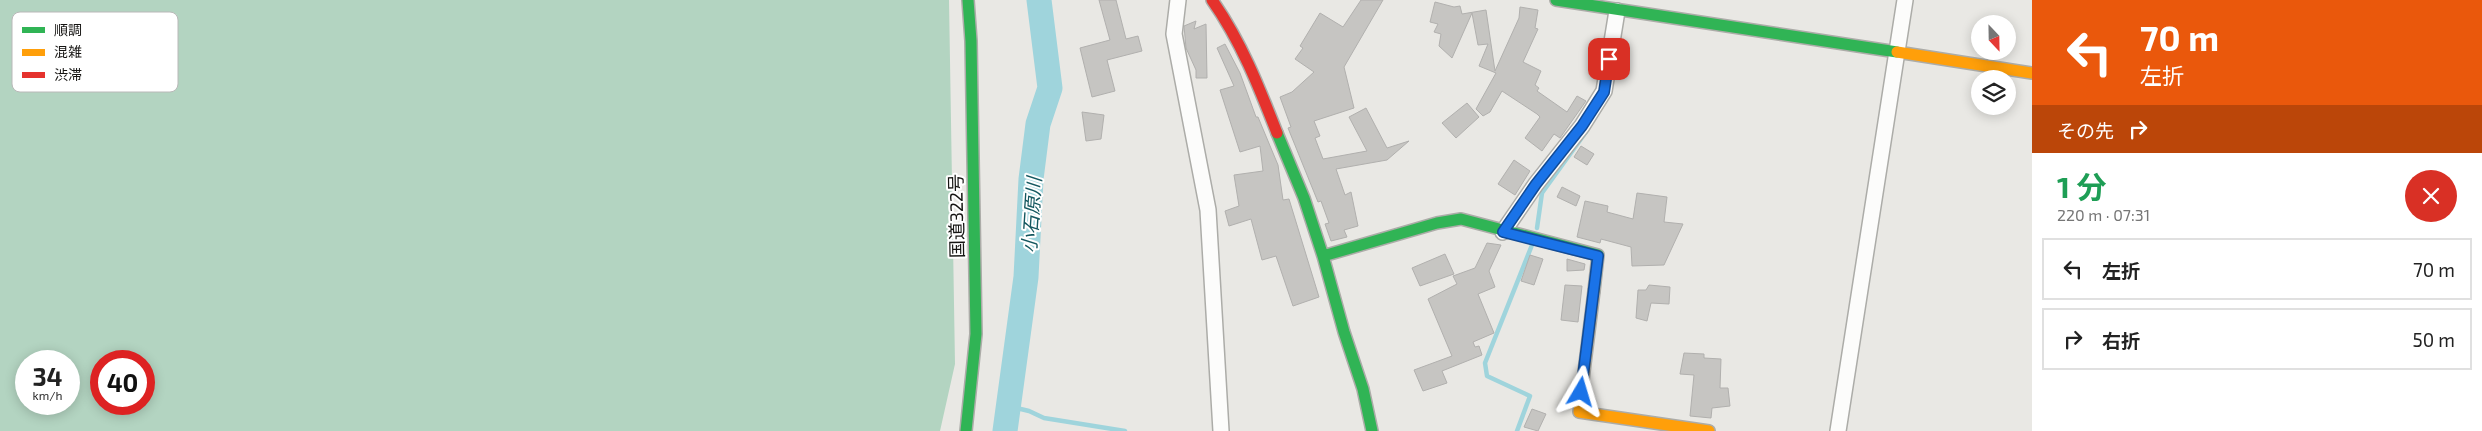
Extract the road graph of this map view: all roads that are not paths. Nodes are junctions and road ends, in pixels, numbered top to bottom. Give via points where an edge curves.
1 (968, 0) edge
2 (1178, 0) edge
3 (1212, 0) edge
4 (1556, 0) edge
5 (1905, 0) edge
6 (1617, 11) junction
7 (1896, 54) junction
8 (2032, 73) edge
9 (1503, 232) junction
10 (1324, 256) junction
11 (966, 431) edge
12 (1221, 431) edge
13 (1372, 431) edge
14 (1709, 431) edge
15 (1838, 431) edge

1 - 11 main road, 国道322号 via 976,334
2 - 12 street via 1174,34 1208,210
3 - 10 main road via 1251,68
4 - 6 main road
5 - 7 street
6 - 7 main road
6 - 9 street via 1604,92
7 - 8 main road
7 - 15 street
9 - 10 main road via 1461,218
9 - 14 main road via 1598,256 1578,412
10 - 13 main road

